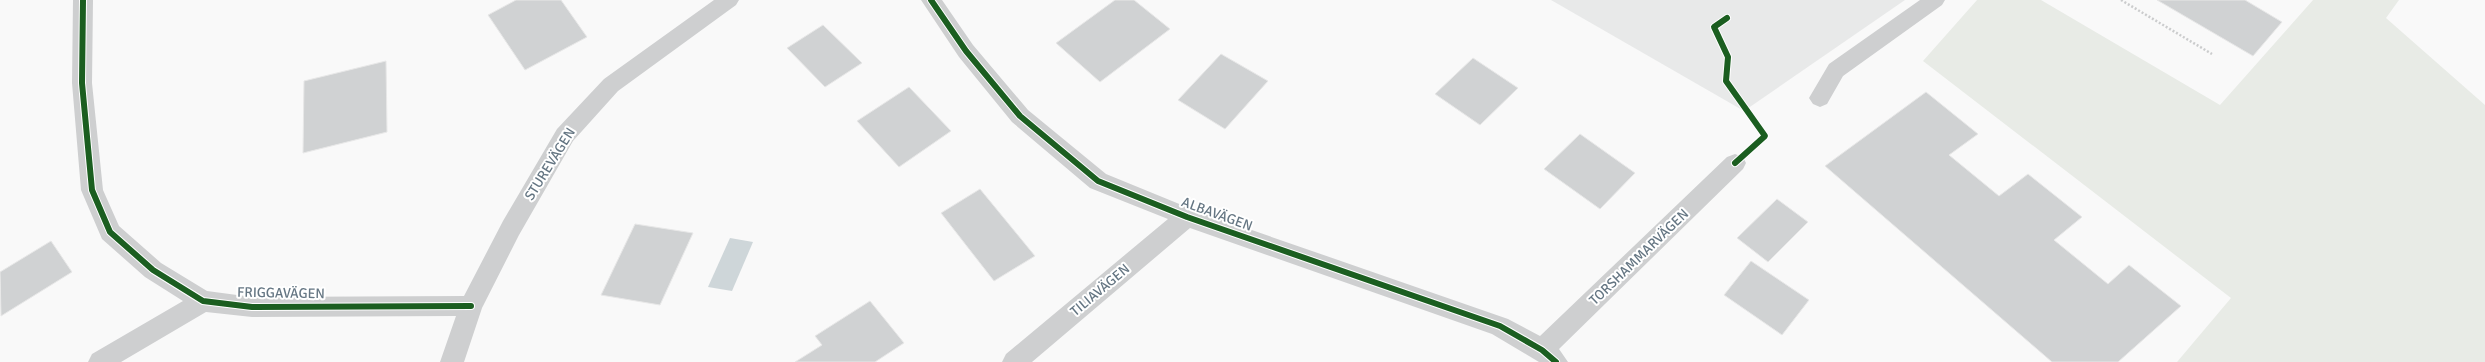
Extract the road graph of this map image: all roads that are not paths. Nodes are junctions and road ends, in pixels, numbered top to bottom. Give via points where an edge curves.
1 (83, 0) edge
2 (729, 0) edge
3 (931, 0) edge
4 (1935, 0) edge
5 (1820, 98) dead end
6 (1735, 163) dead end
7 (1187, 217) junction
8 (203, 301) junction
9 (471, 306) junction
10 (1549, 356) edge
11 (100, 362) edge
12 (452, 362) edge
13 (1014, 362) edge

1 - 8 street, FRIGGAVÄGEN via 82,83 92,190 110,232 153,270
2 - 9 street, STUREVÄGEN via 611,85 565,135 511,228
3 - 7 street, ALBAVÄGEN via 966,51 1020,116 1098,181
4 - 5 street via 1836,70
6 - 10 street, TORSHAMMARVÄGEN
7 - 10 street, ALBAVÄGEN via 1500,326
7 - 13 street, TILIAVÄGEN
8 - 9 street, FRIGGAVÄGEN via 252,307
8 - 11 street
9 - 12 street, STUREVÄGEN

